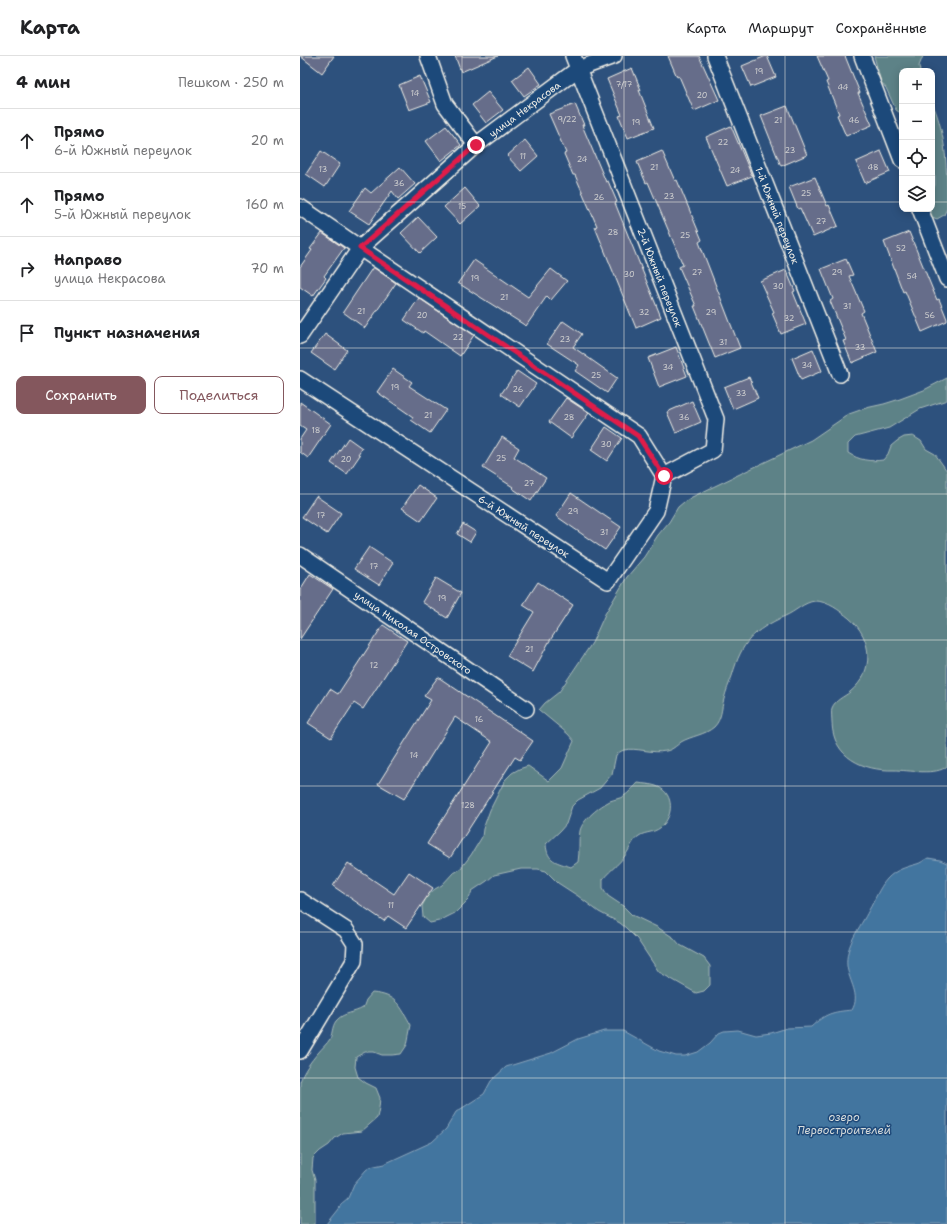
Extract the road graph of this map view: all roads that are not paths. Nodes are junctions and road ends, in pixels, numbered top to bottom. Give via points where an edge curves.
1 (428, 56) edge
2 (614, 56) edge
3 (715, 56) edge
4 (862, 56) edge
5 (576, 63) edge
6 (476, 145) junction
7 (899, 152) edge
8 (300, 207) edge
9 (921, 212) edge
10 (360, 248) junction
11 (947, 279) edge
12 (300, 336) edge
13 (840, 374) dead end
14 (300, 379) edge
15 (664, 476) junction
16 (300, 555) edge
17 (526, 709) dead end
18 (300, 900) edge
19 (300, 1051) edge

1 - 6 street via 445,104
2 - 5 street, улица Некрасова
3 - 13 street, 1-й Южный переулок
4 - 7 street
5 - 6 street, улица Некрасова
5 - 15 street, 2-й Южный переулок via 716,419 713,450
6 - 10 street, улица Некрасова
8 - 10 street
9 - 11 street
10 - 12 street, улица Некрасова
10 - 15 street via 638,436
14 - 15 street, 6-й Южный переулок via 608,581 656,511
16 - 17 street, улица Николая Островского
18 - 19 street via 346,930 355,944 354,961

